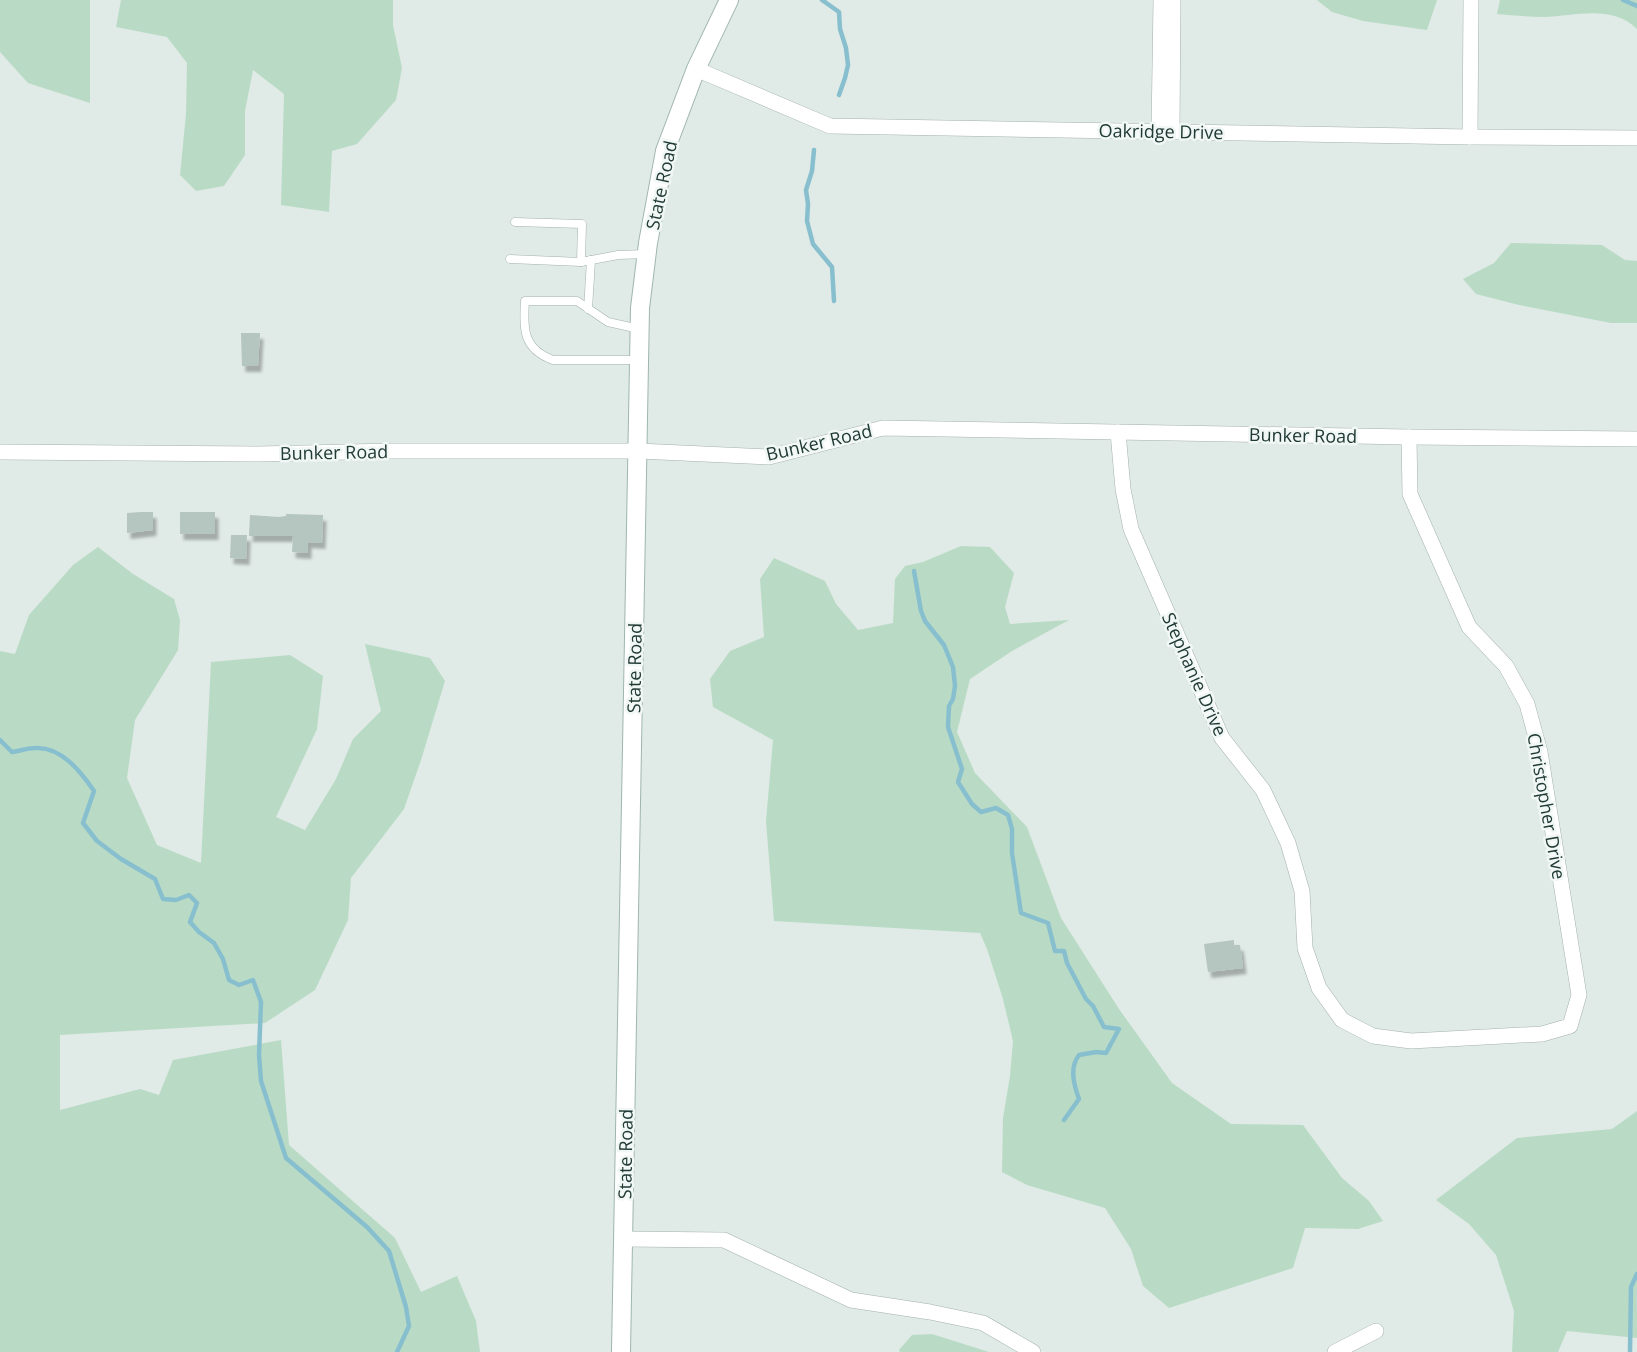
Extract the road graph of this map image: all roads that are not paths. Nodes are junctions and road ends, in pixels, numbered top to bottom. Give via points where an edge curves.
1 (729, 0) edge
2 (1161, 0) edge
3 (1173, 0) edge
4 (1471, 0) edge
5 (696, 69) junction
6 (1166, 131) junction
7 (1470, 137) junction
8 (1637, 138) edge
9 (515, 222) dead end
10 (647, 254) junction
11 (510, 259) dead end
12 (591, 260) junction
13 (581, 262) junction
14 (588, 309) junction
15 (639, 329) junction
16 (639, 360) junction
17 (1118, 432) junction
18 (1409, 437) junction
19 (1637, 439) edge
20 (638, 451) junction
21 (0, 452) edge
22 (1570, 1026) joint
23 (623, 1239) junction
24 (1376, 1331) dead end
25 (621, 1352) edge
26 (1033, 1352) edge
27 (1335, 1352) edge

1 - 5 main road, State Road
2 - 6 street
3 - 6 street
4 - 7 street
5 - 6 street, Oakridge Drive via 830,126
5 - 10 main road, State Road via 665,151
6 - 7 street, Oakridge Drive
7 - 8 street, Oakridge Drive
9 - 13 lane via 582,224
10 - 12 lane
10 - 15 main road, State Road
11 - 13 lane
12 - 13 lane
12 - 14 lane
14 - 15 lane via 608,322
14 - 16 lane via 577,301 525,301 527,338 540,355 553,360
15 - 16 main road, State Road
16 - 20 main road, State Road
17 - 18 street, Bunker Road
17 - 20 street, Bunker Road via 883,428 769,457
17 - 22 street, Stephanie Drive via 1131,529 1222,738 1263,790 1288,843 1302,891 1305,948 1319,988 1342,1020 1373,1036 1411,1041 1542,1034
18 - 19 street, Bunker Road
18 - 22 street, Christopher Drive via 1410,494 1469,627 1506,666 1527,704 1540,752 1578,995
20 - 21 street, Bunker Road
20 - 23 main road, State Road
23 - 25 main road, State Road
23 - 26 street via 724,1240 850,1300 983,1323
24 - 27 street

